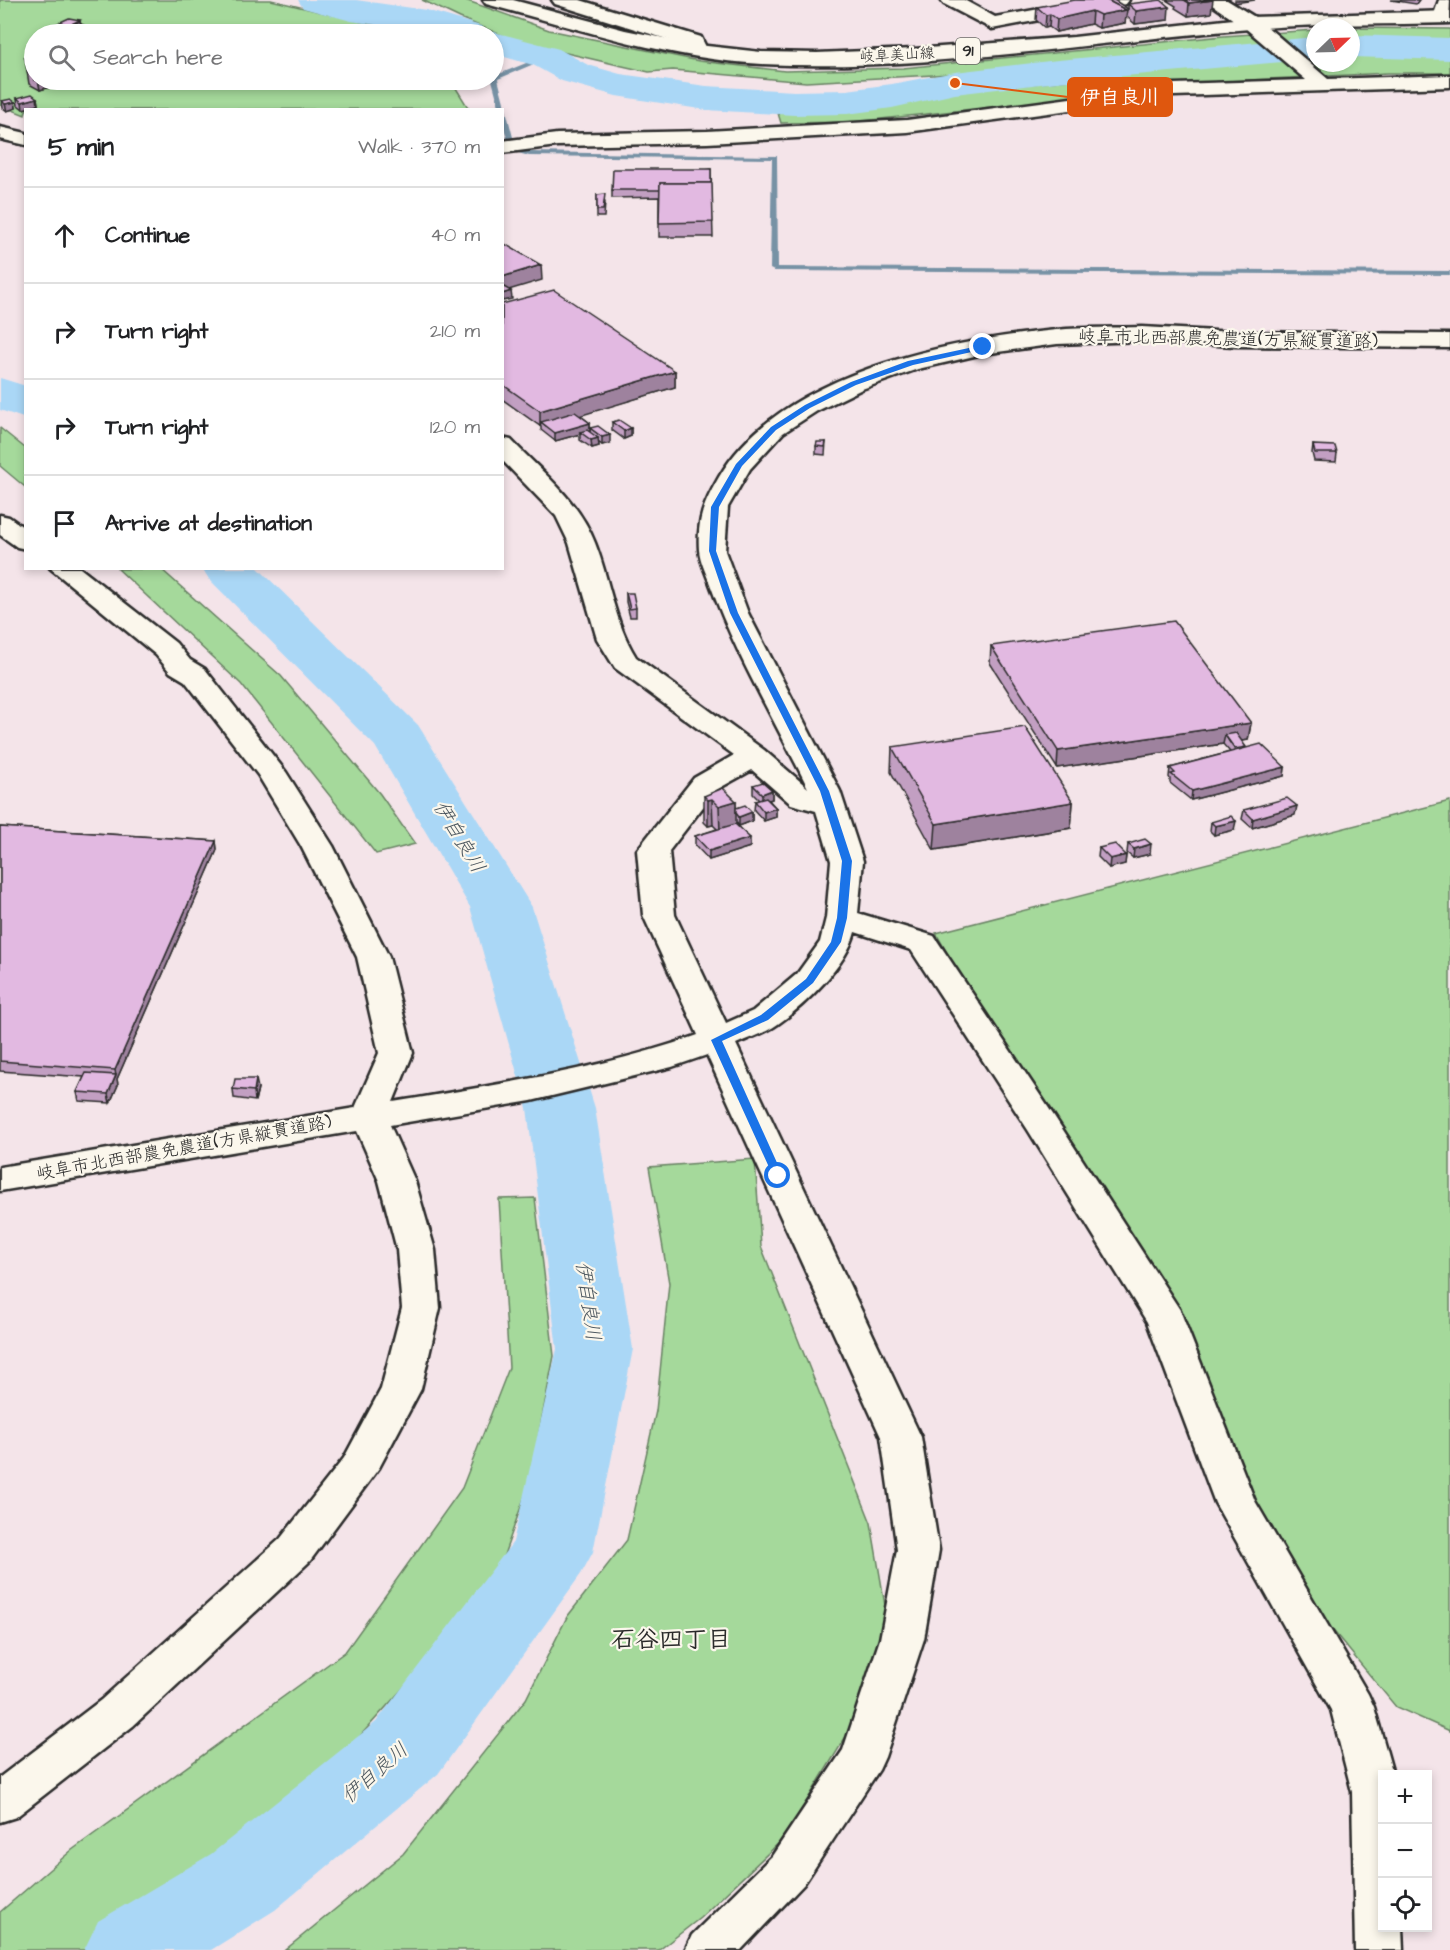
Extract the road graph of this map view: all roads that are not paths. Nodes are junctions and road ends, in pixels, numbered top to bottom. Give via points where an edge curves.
1 (492, 0) edge
2 (561, 0) edge
3 (950, 0) edge
4 (1120, 0) edge
5 (1214, 0) edge
6 (1447, 11) edge
7 (1251, 23) junction
8 (698, 51) junction
9 (1450, 81) edge
10 (1318, 82) junction
11 (0, 133) edge
12 (24, 139) edge
13 (504, 147) edge
14 (1450, 341) edge
15 (504, 448) edge
16 (0, 523) edge
17 (24, 541) edge
18 (66, 570) edge
19 (754, 756) junction
20 (829, 805) junction
21 (842, 918) junction
22 (716, 1040) junction
23 (386, 1114) junction
24 (0, 1179) edge
25 (0, 1803) edge
26 (709, 1950) edge
27 (1379, 1950) edge

1 - 8 street, 岐阜美山線 / 91
2 - 8 street via 694,41
3 - 4 street via 992,23
5 - 7 street
6 - 7 street, 岐阜美山線 / 91
7 - 8 street, 岐阜美山線 / 91 via 1074,43 914,55 761,58
7 - 10 street
9 - 10 street
10 - 13 street via 1174,90 907,126 557,140
11 - 12 street
14 - 20 street, 岐阜市北西部農免農道(方県縦貫道路) via 1142,334 1057,337 983,347 911,363 854,384 774,428 739,465 715,507 712,551 734,613
15 - 19 street via 567,513 582,543 611,639 625,662
16 - 17 street
18 - 23 street via 195,675 271,772 318,846 373,957 396,1053
19 - 20 street via 802,798
19 - 22 street via 705,784 653,850 659,915
20 - 21 street, 岐阜市北西部農免農道(方県縦貫道路) via 847,861
21 - 22 street, 岐阜市北西部農免農道(方県縦貫道路) via 836,942 809,981 765,1017
21 - 27 street via 923,943 1166,1320 1235,1503 1353,1707 1375,1792
22 - 23 street, 岐阜市北西部農免農道(方県縦貫道路) via 672,1056 531,1090
22 - 26 street via 901,1437 918,1550 902,1639 863,1756 788,1870
23 - 24 street, 岐阜市北西部農免農道(方県縦貫道路)
23 - 25 street via 397,1181 416,1250 421,1308 401,1389 364,1458 295,1550 117,1713

